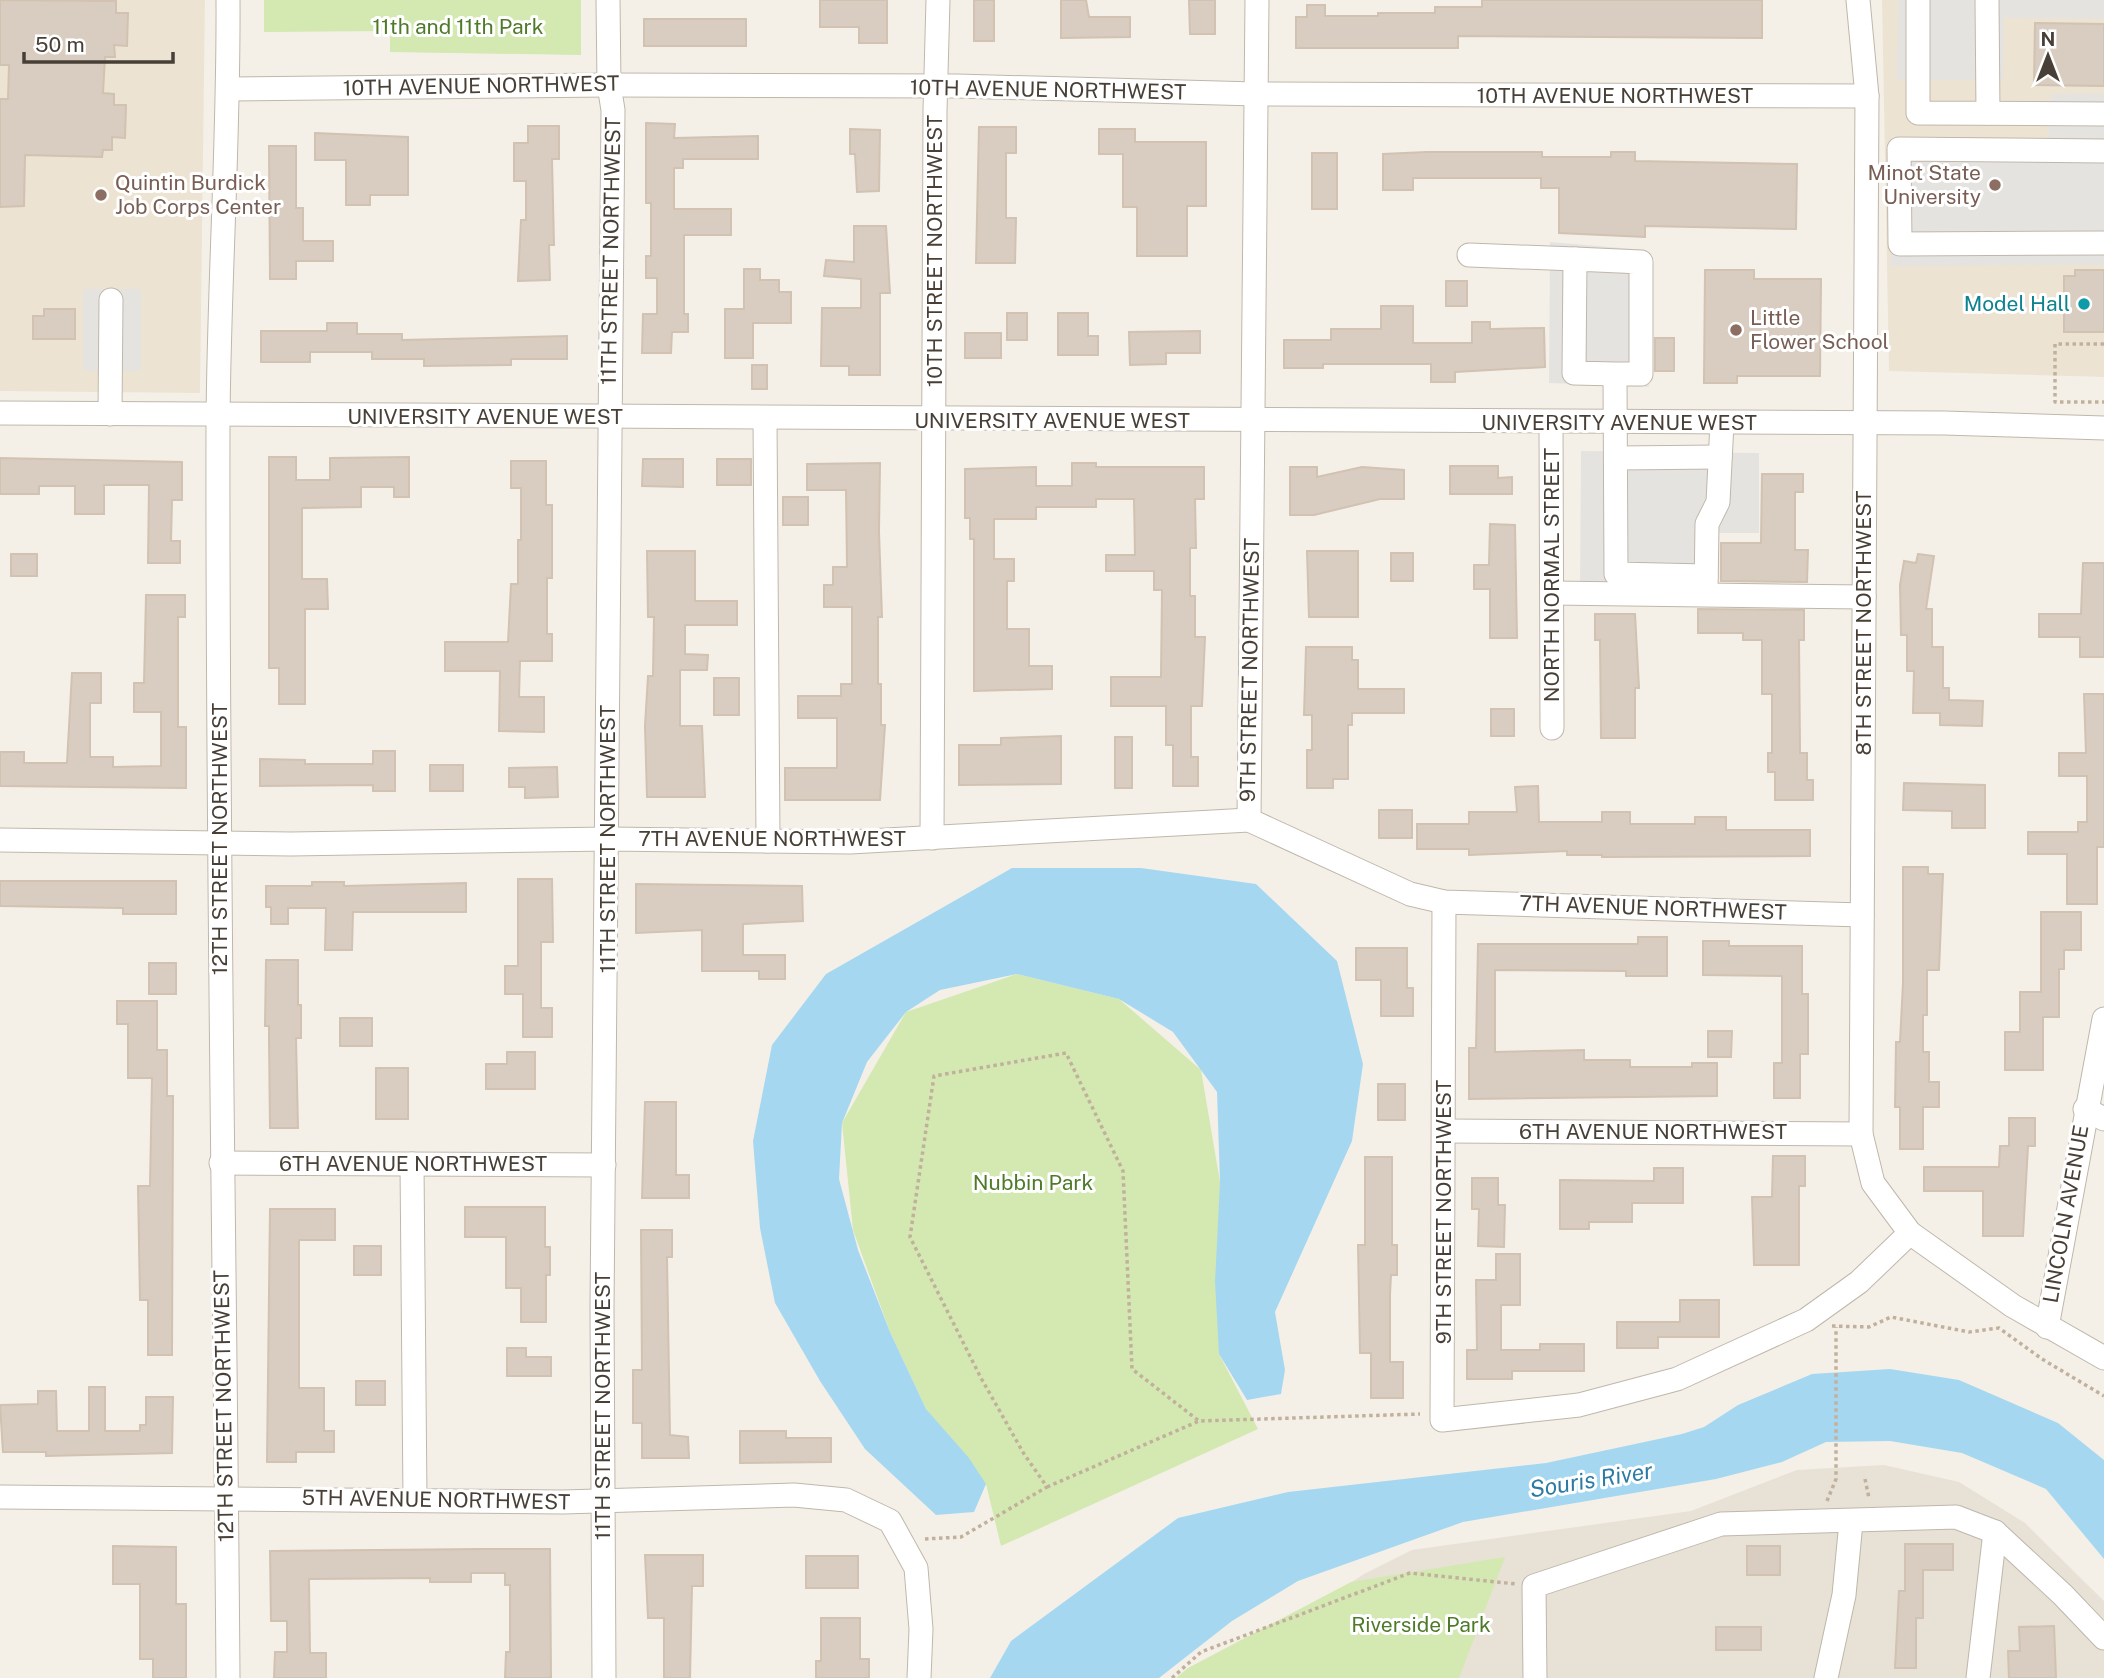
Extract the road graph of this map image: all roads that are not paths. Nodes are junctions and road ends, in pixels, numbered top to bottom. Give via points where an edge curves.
1 (228, 0) edge
2 (608, 0) edge
3 (938, 0) edge
4 (1257, 0) edge
5 (1858, 0) edge
6 (1918, 0) edge
7 (1987, 0) edge
8 (609, 85) junction
9 (936, 86) junction
10 (229, 89) junction
11 (1256, 94) junction
12 (1867, 96) junction
13 (1988, 113) junction
14 (2104, 114) edge
15 (2104, 151) edge
16 (1867, 171) junction
17 (1899, 171) junction
18 (1900, 229) junction
19 (1866, 230) junction
20 (2104, 243) edge
21 (1469, 255) dead end
22 (1575, 259) junction
23 (111, 300) dead end
24 (1615, 374) junction
25 (0, 413) edge
26 (110, 414) junction
27 (218, 415) junction
28 (610, 418) junction
29 (765, 419) junction
30 (934, 420) junction
31 (1253, 422) junction
32 (1551, 423) junction
33 (1616, 423) junction
34 (1668, 423) junction
35 (1722, 423) junction
36 (1864, 423) junction
37 (2104, 428) edge
38 (1720, 457) junction
39 (1616, 458) junction
40 (1668, 458) junction
41 (1706, 586) junction
42 (1552, 593) junction
43 (1864, 597) junction
44 (1552, 728) dead end
45 (1249, 820) junction
46 (932, 838) junction
47 (608, 839) junction
48 (0, 840) edge
49 (768, 841) junction
50 (220, 843) junction
51 (1444, 902) junction
52 (1862, 915) junction
53 (2104, 1019) edge
54 (2094, 1114) edge
55 (1445, 1131) junction
56 (1861, 1134) junction
57 (221, 1163) junction
58 (412, 1164) junction
59 (604, 1165) junction
60 (1910, 1233) junction
61 (2047, 1327) junction
62 (2104, 1358) edge
63 (0, 1497) edge
64 (225, 1497) junction
65 (415, 1500) junction
66 (603, 1501) junction
67 (1851, 1522) junction
68 (1995, 1532) junction
69 (2104, 1639) edge
70 (228, 1678) edge
71 (604, 1678) edge
72 (919, 1678) edge
73 (1535, 1678) edge
74 (1826, 1678) edge
75 (1978, 1678) edge

1 - 10 street, 12TH STREET NORTHWEST
2 - 8 street, 11TH STREET NORTHWEST
3 - 9 street, 10TH STREET NORTHWEST
4 - 11 street, 9TH STREET NORTHWEST
5 - 12 street, 8TH STREET NORTHWEST
6 - 13 street via 1918,113
7 - 13 street
8 - 9 street, 10TH AVENUE NORTHWEST
8 - 10 street, 10TH AVENUE NORTHWEST
8 - 28 street, 11TH STREET NORTHWEST via 613,110
9 - 11 street, 10TH AVENUE NORTHWEST
9 - 30 street, 10TH STREET NORTHWEST
10 - 27 street, 12TH STREET NORTHWEST
11 - 12 street, 10TH AVENUE NORTHWEST
11 - 31 street, 9TH STREET NORTHWEST
12 - 16 street, 8TH STREET NORTHWEST
13 - 14 street
15 - 17 street via 1899,149
16 - 17 street
16 - 19 street, 8TH STREET NORTHWEST
17 - 18 street
18 - 19 street
18 - 20 street via 1900,244
19 - 36 street, 8TH STREET NORTHWEST
21 - 22 street
22 - 24 street via 1574,373
22 - 24 street via 1641,262 1641,373
23 - 26 street
24 - 33 street
25 - 26 street, UNIVERSITY AVENUE WEST
26 - 27 street, UNIVERSITY AVENUE WEST
27 - 28 street, UNIVERSITY AVENUE WEST
27 - 50 street, 12TH STREET NORTHWEST
28 - 29 street, UNIVERSITY AVENUE WEST
28 - 47 street, 11TH STREET NORTHWEST
29 - 30 street, UNIVERSITY AVENUE WEST
29 - 49 street
30 - 31 street, UNIVERSITY AVENUE WEST
30 - 46 street, 10TH STREET NORTHWEST
31 - 32 street, UNIVERSITY AVENUE WEST
31 - 45 street, 9TH STREET NORTHWEST
32 - 33 street, UNIVERSITY AVENUE WEST
32 - 42 street, NORTH NORMAL STREET
33 - 34 street, UNIVERSITY AVENUE WEST
33 - 39 street
34 - 35 street, UNIVERSITY AVENUE WEST
34 - 40 street
35 - 36 street, UNIVERSITY AVENUE WEST
35 - 38 street
36 - 37 street, UNIVERSITY AVENUE WEST
36 - 43 street, 8TH STREET NORTHWEST
38 - 40 street
38 - 41 street via 1718,502 1707,524
39 - 40 street
39 - 41 street via 1616,574
41 - 42 street
41 - 43 street
42 - 44 street, NORTH NORMAL STREET
43 - 52 street, 8TH STREET NORTHWEST
45 - 46 street, 7TH AVENUE NORTHWEST
45 - 51 street, 9TH STREET NORTHWEST via 1410,894
46 - 49 street, 7TH AVENUE NORTHWEST
47 - 49 street, 7TH AVENUE NORTHWEST
47 - 50 street, 7TH AVENUE NORTHWEST
47 - 59 street, 11TH STREET NORTHWEST
48 - 50 street, 7TH AVENUE NORTHWEST
50 - 57 street, 12TH STREET NORTHWEST
51 - 52 street, 7TH AVENUE NORTHWEST
51 - 55 street, 9TH STREET NORTHWEST
52 - 56 street, 8TH STREET NORTHWEST
53 - 54 street, LINCOLN AVENUE
54 - 61 street, LINCOLN AVENUE
55 - 56 street, 6TH AVENUE NORTHWEST
55 - 60 street, 9TH STREET NORTHWEST via 1432,1417 1578,1405 1676,1379 1806,1320 1859,1282
56 - 60 street, 8TH STREET NORTHWEST via 1873,1184
57 - 58 street, 6TH AVENUE NORTHWEST
57 - 64 street, 12TH STREET NORTHWEST
58 - 59 street, 6TH AVENUE NORTHWEST
58 - 65 street
59 - 66 street, 11TH STREET NORTHWEST
60 - 61 street
61 - 62 street
63 - 64 street, 5TH AVENUE NORTHWEST
64 - 65 street, 5TH AVENUE NORTHWEST
64 - 70 street, 12TH STREET NORTHWEST
65 - 66 street, 5TH AVENUE NORTHWEST
66 - 71 street, 11TH STREET NORTHWEST
66 - 72 street, 5TH AVENUE NORTHWEST via 794,1495 846,1500 890,1521 916,1568
67 - 68 street via 1956,1517
67 - 73 street via 1721,1524 1534,1586
67 - 74 street via 1844,1595
68 - 69 street
68 - 75 street

